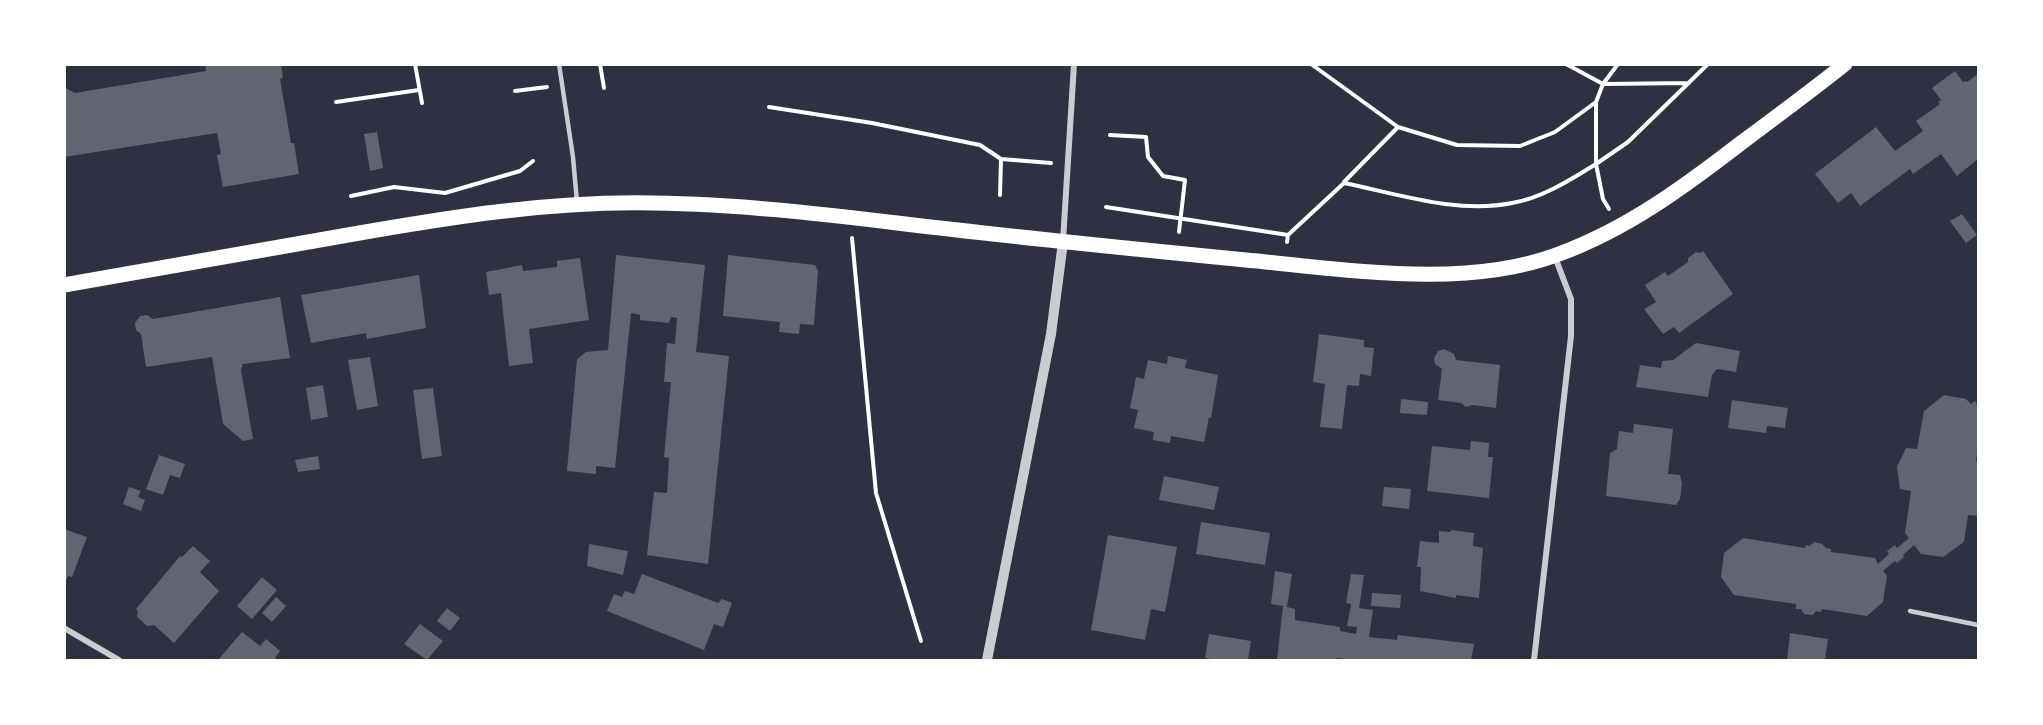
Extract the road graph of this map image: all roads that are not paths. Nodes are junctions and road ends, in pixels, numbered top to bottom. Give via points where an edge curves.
1 (559, 64) edge
2 (1074, 64) edge
3 (1845, 64) edge
4 (577, 203) junction
5 (1063, 242) junction
6 (1555, 256) junction
7 (64, 285) edge
8 (1910, 611) dead end
9 (1978, 625) edge
10 (64, 628) edge
11 (119, 660) edge
12 (987, 660) edge
13 (1534, 660) edge

1 - 4 lane
2 - 5 street
3 - 6 main road via 1644,214
4 - 5 main road via 723,206
4 - 7 main road via 441,219
5 - 6 main road via 1380,272 1489,270
5 - 12 street via 1047,355
6 - 13 street via 1571,299 1571,336
8 - 9 lane
10 - 11 street

